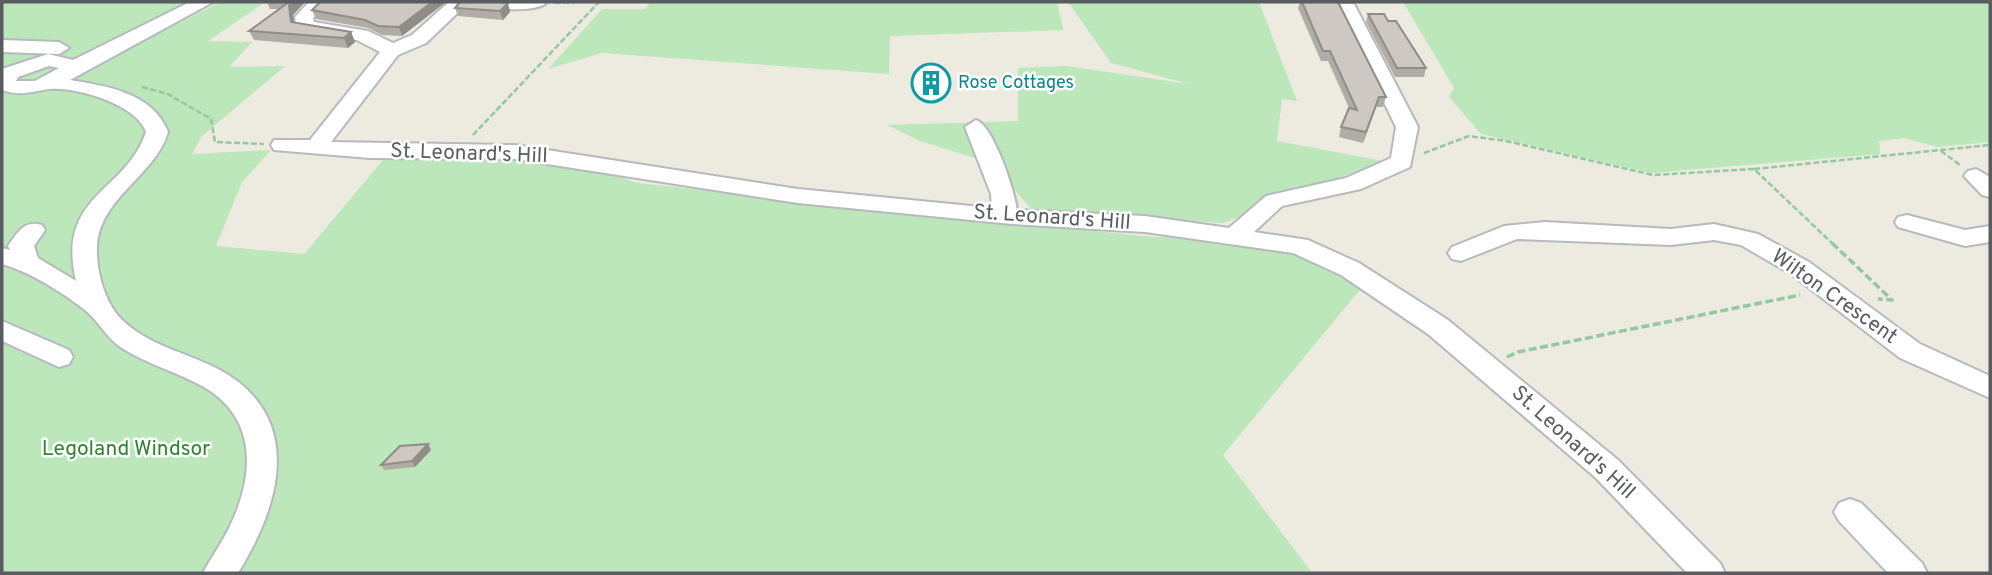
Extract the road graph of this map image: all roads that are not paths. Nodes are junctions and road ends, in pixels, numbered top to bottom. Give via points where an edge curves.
1 (204, 2) edge
2 (320, 2) edge
3 (460, 2) edge
4 (488, 2) edge
5 (537, 3) edge
6 (1347, 8) dead end
7 (2, 46) edge
8 (391, 51) junction
9 (70, 67) junction
10 (5, 76) edge
11 (49, 83) junction
12 (976, 127) dead end
13 (282, 145) road end
14 (316, 148) junction
15 (1005, 216) junction
16 (1907, 222) dead end
17 (33, 230) dead end
18 (1990, 234) edge
19 (1234, 237) junction
20 (1461, 253) dead end
21 (14, 259) edge
22 (98, 306) junction
23 (2, 330) edge
24 (59, 357) dead end
25 (1990, 388) edge
26 (1850, 512) dead end
27 (220, 573) edge
28 (1708, 573) edge
29 (1910, 573) edge

1 - 9 street
2 - 8 lane via 304,18 304,26 367,36
3 - 8 street via 419,39
4 - 5 street
6 - 19 street via 1407,127 1402,162 1353,184 1273,201
7 - 9 street via 70,49 75,54
8 - 14 street
9 - 10 street via 48,60
9 - 11 street
10 - 11 lane via 5,84 17,88
11 - 22 street via 80,86 136,103 155,128 154,146 103,203 87,229 86,263
12 - 15 street via 1003,194
13 - 14 street, St. Leonard's Hill
14 - 15 street, St. Leonard's Hill via 515,152 798,196
15 - 19 street, St. Leonard's Hill via 1145,224
16 - 18 street via 1965,238
17 - 21 street
19 - 28 street, St. Leonard's Hill via 1299,246 1350,269 1438,327 1607,469
20 - 25 street, Wilton Crescent via 1513,231 1671,237 1714,232 1749,239 1800,268 1910,351
21 - 22 street
22 - 27 lane via 111,325 134,344 228,388 249,409 260,432 263,461 258,493 248,524
23 - 24 street
26 - 29 street

